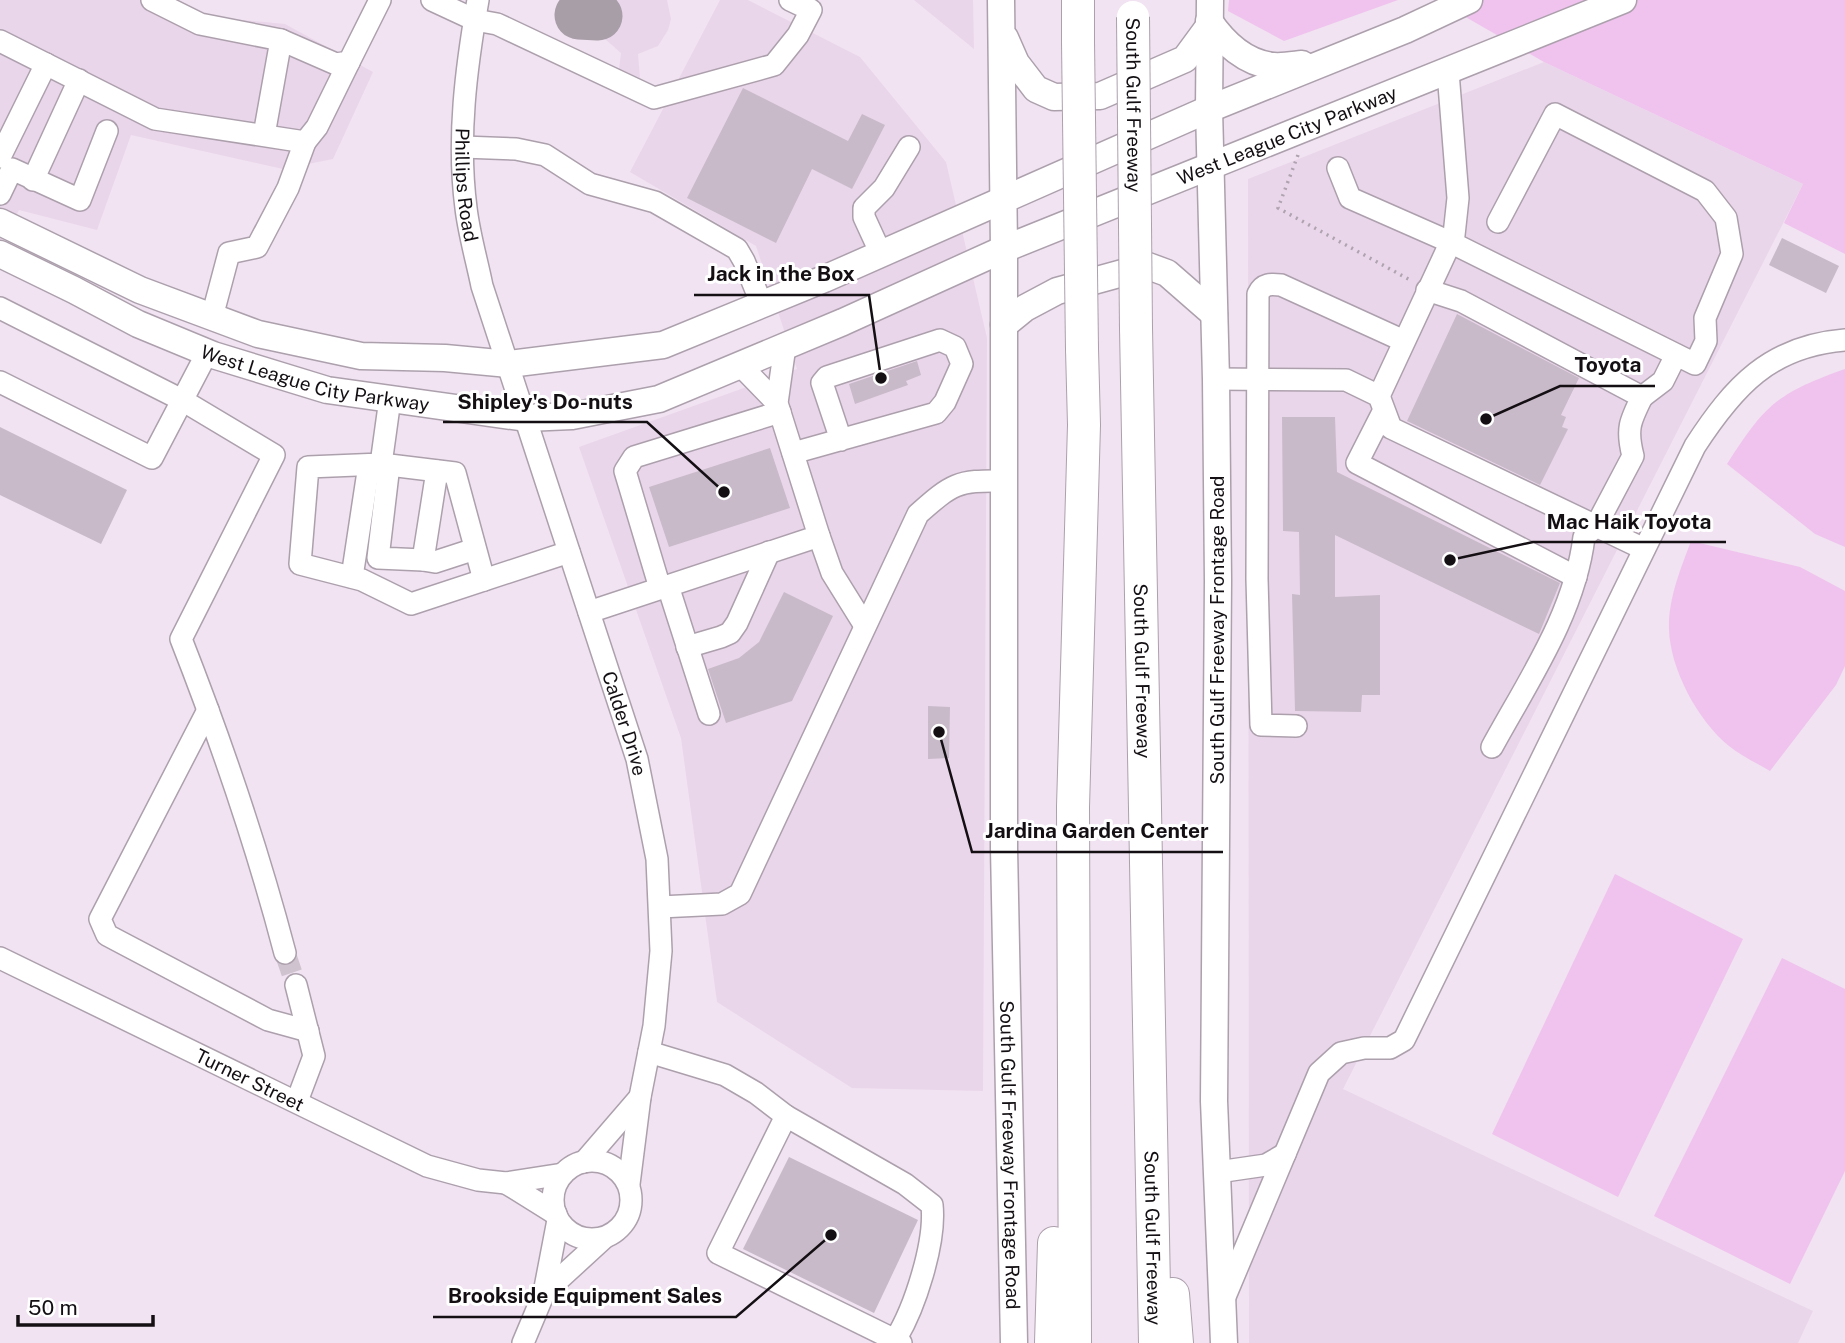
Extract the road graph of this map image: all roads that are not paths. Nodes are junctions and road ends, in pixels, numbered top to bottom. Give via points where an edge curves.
1 (152, 0) edge
2 (380, 0) edge
3 (432, 0) edge
4 (790, 0) edge
5 (1001, 0) edge
6 (1078, 0) edge
7 (1468, 0) edge
8 (1623, 0) edge
9 (1133, 8) edge
10 (477, 10) edge
11 (1210, 15) edge
12 (1001, 30) junction
13 (281, 40) junction
14 (0, 41) edge
15 (349, 62) junction
16 (46, 64) junction
17 (1321, 64) junction
18 (1448, 72) junction
19 (79, 80) junction
20 (1209, 108) junction
21 (107, 131) dead end
22 (264, 135) junction
23 (305, 142) junction
24 (463, 147) junction
25 (909, 147) dead end
26 (4, 163) edge
27 (1210, 167) junction
28 (1338, 167) dead end
29 (33, 180) junction
30 (0, 194) edge
31 (1003, 200) junction
32 (0, 222) edge
33 (1498, 222) dead end
34 (1450, 242) junction
35 (1004, 249) junction
36 (0, 254) edge
37 (881, 254) junction
38 (1427, 290) junction
39 (762, 304) junction
40 (0, 308) edge
41 (1214, 314) junction
42 (212, 317) junction
43 (1004, 325) junction
44 (1845, 340) edge
45 (1404, 341) junction
46 (785, 346) junction
47 (206, 353) junction
48 (1676, 355) junction
49 (509, 364) junction
50 (740, 365) junction
51 (1216, 379) junction
52 (1258, 379) junction
53 (0, 382) edge
54 (1642, 397) junction
55 (390, 399) junction
56 (182, 400) junction
57 (1381, 404) junction
58 (778, 407) junction
59 (526, 418) junction
60 (841, 440) junction
61 (793, 453) junction
62 (274, 455) junction
63 (380, 465) junction
64 (308, 467) junction
65 (437, 471) junction
66 (1003, 481) junction
67 (1596, 526) junction
68 (819, 536) junction
69 (475, 549) junction
70 (1644, 549) junction
71 (569, 552) junction
72 (769, 552) junction
73 (423, 560) junction
74 (352, 577) junction
75 (1576, 577) junction
76 (484, 580) junction
77 (664, 587) junction
78 (884, 587) junction
79 (845, 590) junction
80 (589, 612) junction
81 (866, 626) junction
82 (687, 647) junction
83 (1076, 700) junction
84 (208, 710) junction
85 (709, 714) dead end
86 (1296, 726) dead end
87 (1492, 747) dead end
88 (660, 907) junction
89 (1147, 939) junction
90 (285, 953) tunnel mouth
91 (0, 958) edge
92 (296, 985) tunnel mouth
93 (308, 1031) junction
94 (649, 1052) junction
95 (640, 1097) junction
96 (297, 1101) junction
97 (786, 1116) junction
98 (1285, 1154) junction
99 (584, 1162) junction
100 (1218, 1172) junction
101 (563, 1174) junction
102 (506, 1183) junction
103 (629, 1184) junction
104 (557, 1217) junction
105 (604, 1238) junction
106 (544, 1293) junction
107 (1223, 1300) junction
108 (898, 1341) edge
109 (523, 1343) edge
110 (1014, 1343) edge
111 (1051, 1343) edge
112 (1075, 1343) edge
113 (1154, 1343) edge
114 (1177, 1343) edge
115 (1224, 1343) edge

1 - 13 street via 200,24
2 - 15 street
3 - 10 street
4 - 10 street via 811,10 774,65 654,98 497,24
5 - 12 main road, South Gulf Freeway Frontage Road
6 - 83 highway, bridge via 1084,425
7 - 17 main road, West League City Parkway
8 - 18 main road, West League City Parkway
9 - 89 highway, South Gulf Freeway, bridge
10 - 24 street, Phillips Road via 468,60
11 - 12 main road via 1185,60 1100,96 1054,97 1036,89 1016,63
11 - 17 main road via 1220,37 1241,55 1272,66
11 - 20 main road, South Gulf Freeway Frontage Road
12 - 31 main road, South Gulf Freeway Frontage Road
13 - 15 street via 336,64
13 - 22 street
14 - 16 street
15 - 23 street
16 - 19 street
16 - 26 street
17 - 20 main road, West League City Parkway
18 - 27 main road, West League City Parkway
18 - 34 street via 1458,198
19 - 22 street via 155,119
19 - 29 street
20 - 27 main road, South Gulf Freeway Frontage Road
20 - 31 main road, West League City Parkway
21 - 29 street via 80,200
22 - 23 street
23 - 42 street via 288,188 257,247 229,253
24 - 39 street via 545,155 590,184 655,202 737,249
24 - 49 street, Phillips Road via 466,208 479,273
25 - 37 street via 884,188 864,208
26 - 29 street
26 - 30 street
27 - 35 main road, West League City Parkway
27 - 41 main road, South Gulf Freeway Frontage Road
28 - 34 street via 1350,198
31 - 35 main road, South Gulf Freeway Frontage Road
31 - 37 main road, West League City Parkway
32 - 42 main road, West League City Parkway via 140,290
33 - 48 street via 1555,114 1704,191 1726,218 1732,254 1705,318 1706,341 1695,364
34 - 38 street
34 - 48 street
35 - 43 main road, South Gulf Freeway Frontage Road
35 - 46 main road, West League City Parkway
36 - 47 main road, West League City Parkway
37 - 39 main road, West League City Parkway
38 - 45 street
38 - 54 street via 1461,301
39 - 49 main road, West League City Parkway via 663,345
40 - 56 street
41 - 43 main road via 1167,273 1149,266 1057,291
41 - 51 main road, South Gulf Freeway Frontage Road
42 - 49 main road, West League City Parkway via 258,334 361,356
43 - 66 main road, South Gulf Freeway Frontage Road
44 - 70 street via 1798,348 1752,375 1721,406 1695,446
45 - 52 street via 1281,285 1268,284 1258,293
45 - 57 street
46 - 50 main road, West League City Parkway
46 - 58 street
47 - 55 main road, West League City Parkway via 327,390
47 - 56 street
48 - 54 street via 1663,380
49 - 59 street, Calder Drive
50 - 58 street
50 - 59 main road, West League City Parkway via 659,399 572,416
51 - 52 street
51 - 100 main road, South Gulf Freeway Frontage Road via 1214,1101
52 - 57 street via 1346,380
52 - 86 street via 1261,726
53 - 56 street via 152,458
54 - 67 street via 1629,422 1633,456
55 - 59 main road, West League City Parkway
55 - 63 street
56 - 62 street
57 - 67 street via 1391,428
57 - 75 street via 1357,463
58 - 61 street
58 - 77 street via 634,457 629,463 625,471
59 - 71 street, Calder Drive
60 - 60 street via 936,413 962,364 955,347 940,340 827,377 822,383
60 - 61 street
61 - 68 street
62 - 64 street
62 - 84 street via 181,639
63 - 64 street
63 - 65 street
63 - 73 street via 378,558
63 - 74 street
64 - 74 street via 300,564
65 - 69 street via 454,473
65 - 73 street
66 - 78 street via 972,481 947,488 918,514
66 - 110 main road, South Gulf Freeway Frontage Road via 1004,848
67 - 70 street
67 - 75 street via 1584,537
68 - 72 street
68 - 79 street via 832,573
69 - 73 street via 435,562
69 - 76 street
70 - 98 street via 1404,1040 1390,1048 1341,1053 1319,1073
71 - 76 street
71 - 80 street, Calder Drive
72 - 77 street
72 - 82 street via 730,633
74 - 76 street via 411,604
75 - 87 street via 1555,632
77 - 80 street
77 - 82 street
78 - 79 street
78 - 81 street
79 - 81 street
80 - 88 street, Calder Drive via 637,759 657,859
81 - 88 street via 740,894 722,904
82 - 85 street
83 - 111 highway via 1056,867
83 - 112 highway
84 - 90 street
84 - 93 street via 100,919 107,935 268,1020
88 - 94 street, Calder Drive via 660,963
89 - 113 highway, South Gulf Freeway
89 - 114 highway via 1171,1020
91 - 96 street, Turner Street
92 - 93 street
93 - 96 street via 314,1056
94 - 95 street, Calder Drive
94 - 97 street via 725,1075
95 - 99 street, Calder Drive
95 - 103 street, Calder Drive
96 - 102 street, Turner Street via 427,1166
97 - 108 street via 905,1184 932,1205 929,1248
97 - 108 street via 718,1253
98 - 100 street via 1266,1165
98 - 107 street
99 - 101 street
99 - 103 street via 611,1165
100 - 107 main road, South Gulf Freeway Frontage Road
101 - 102 street, Turner Street
101 - 104 street via 553,1196
102 - 104 street, Turner Street
103 - 105 street via 631,1211 616,1232
104 - 105 street via 578,1237
104 - 106 street
105 - 106 street
106 - 109 street
107 - 115 main road, South Gulf Freeway Frontage Road

